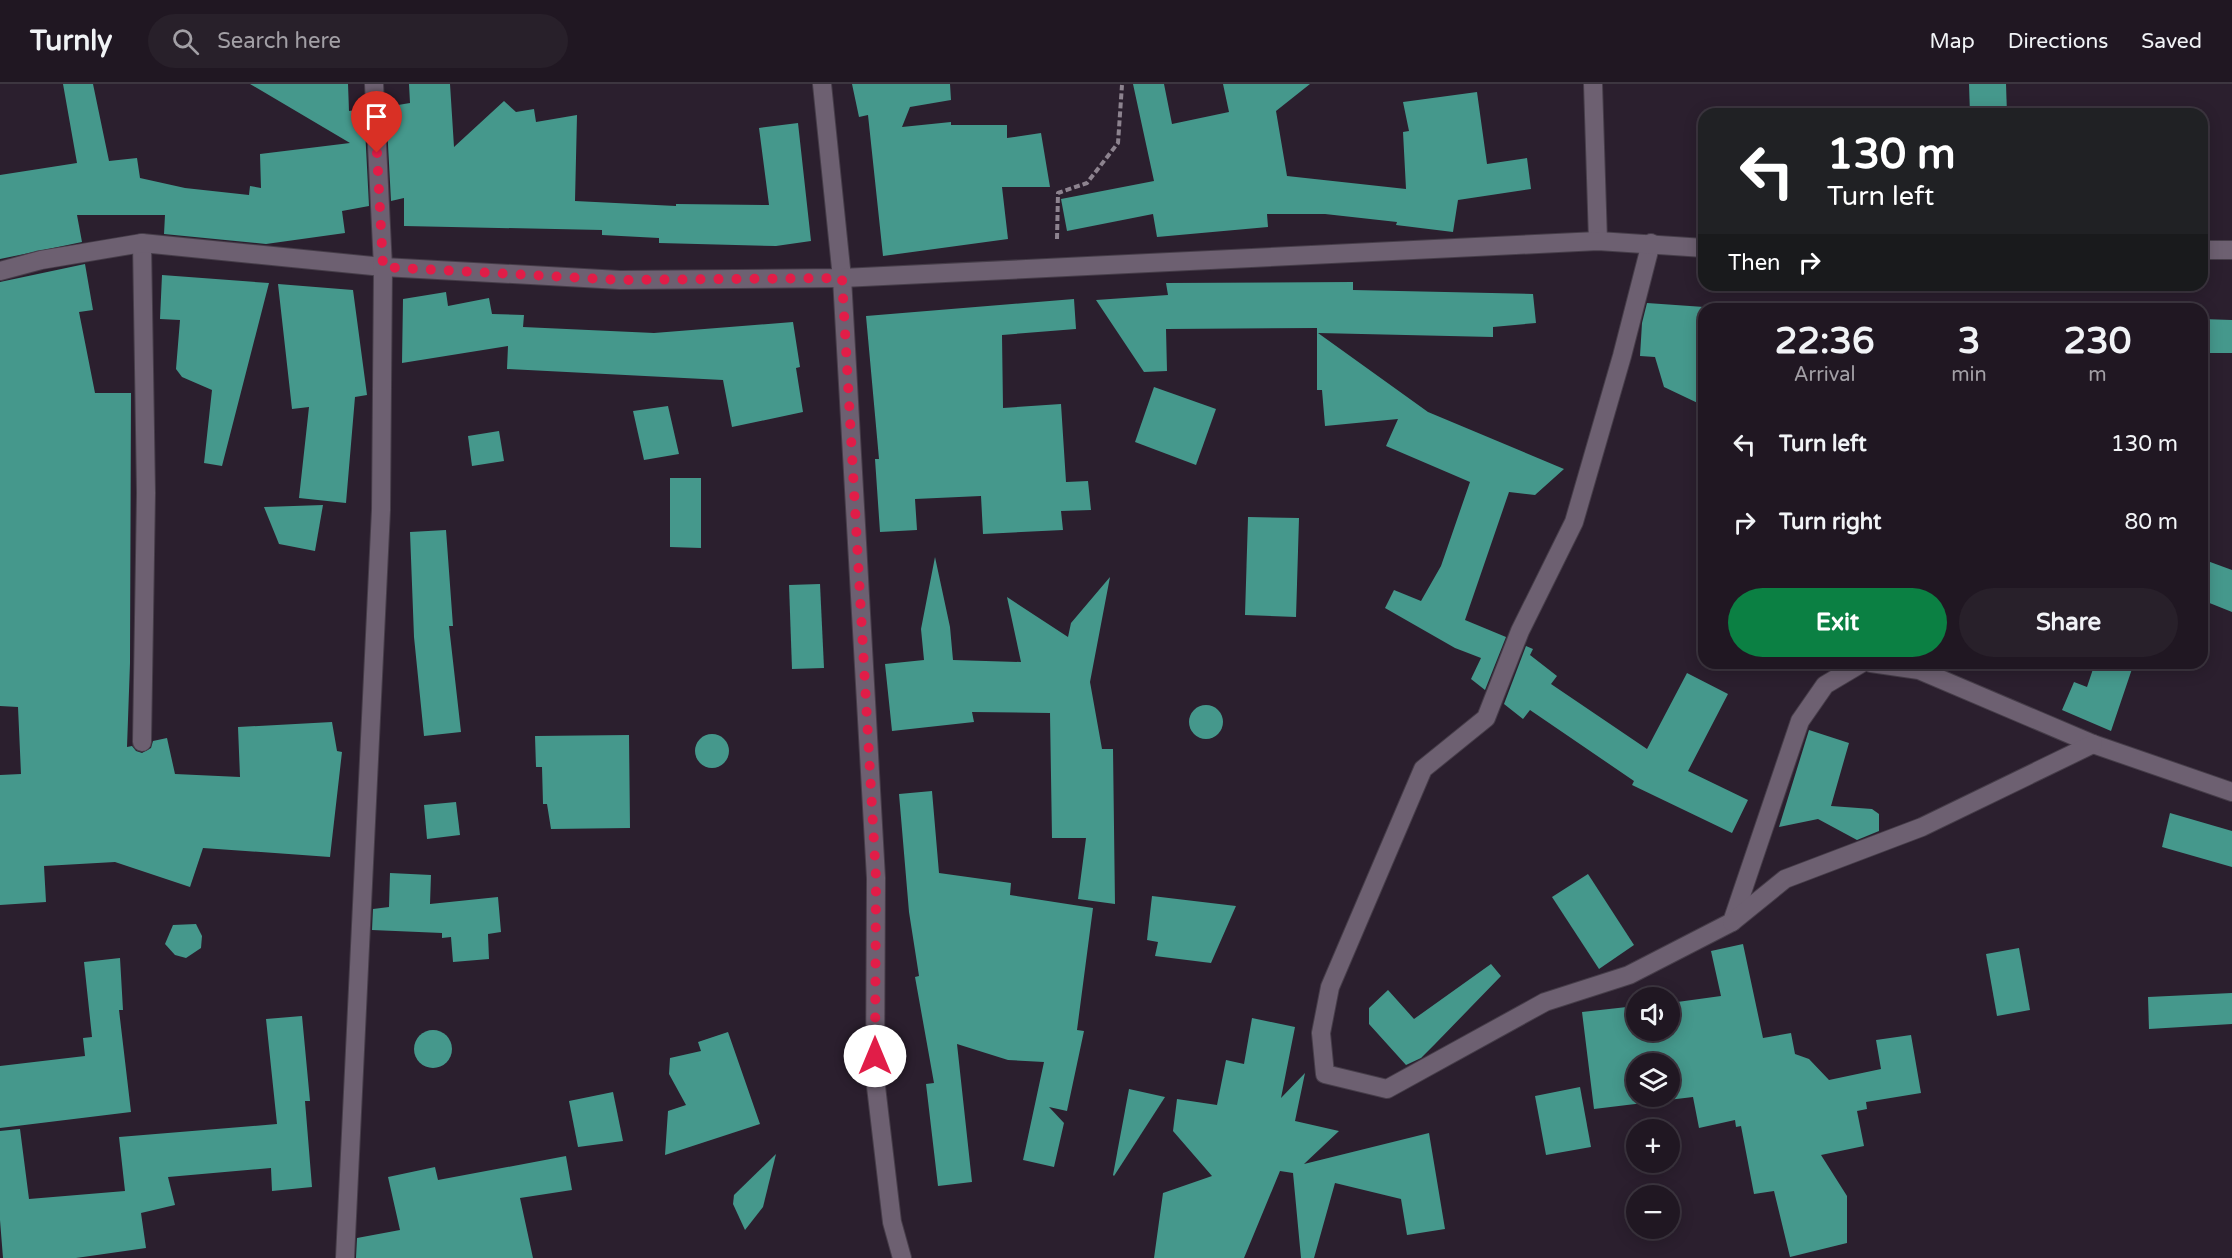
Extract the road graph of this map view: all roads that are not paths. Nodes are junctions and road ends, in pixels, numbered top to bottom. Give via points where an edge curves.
1 (374, 84) edge
2 (822, 84) edge
3 (1593, 84) edge
4 (1598, 240) junction
5 (142, 243) junction
6 (1651, 243) junction
7 (1698, 247) edge
8 (2208, 250) edge
9 (2232, 250) edge
10 (383, 267) junction
11 (0, 271) edge
12 (842, 278) junction
13 (1852, 669) edge
14 (1912, 669) edge
15 (142, 742) dead end
16 (2093, 744) junction
17 (2232, 792) edge
18 (1732, 922) junction
19 (345, 1258) edge
20 (902, 1258) edge

1 - 10 street
2 - 12 street
3 - 4 street
4 - 6 street
4 - 12 street
5 - 10 street
5 - 11 street
5 - 15 street via 146,493
6 - 7 street
6 - 18 street via 1574,522 1520,631 1486,718 1423,769 1330,987 1321,1033 1325,1074 1387,1089 1545,1002 1629,975
8 - 9 street
10 - 12 street via 620,280
10 - 19 street via 381,510
12 - 20 street via 876,878 875,1078 892,1222
13 - 18 street via 1825,685 1800,721
14 - 16 street
16 - 17 street
16 - 18 street via 1922,827 1785,879

